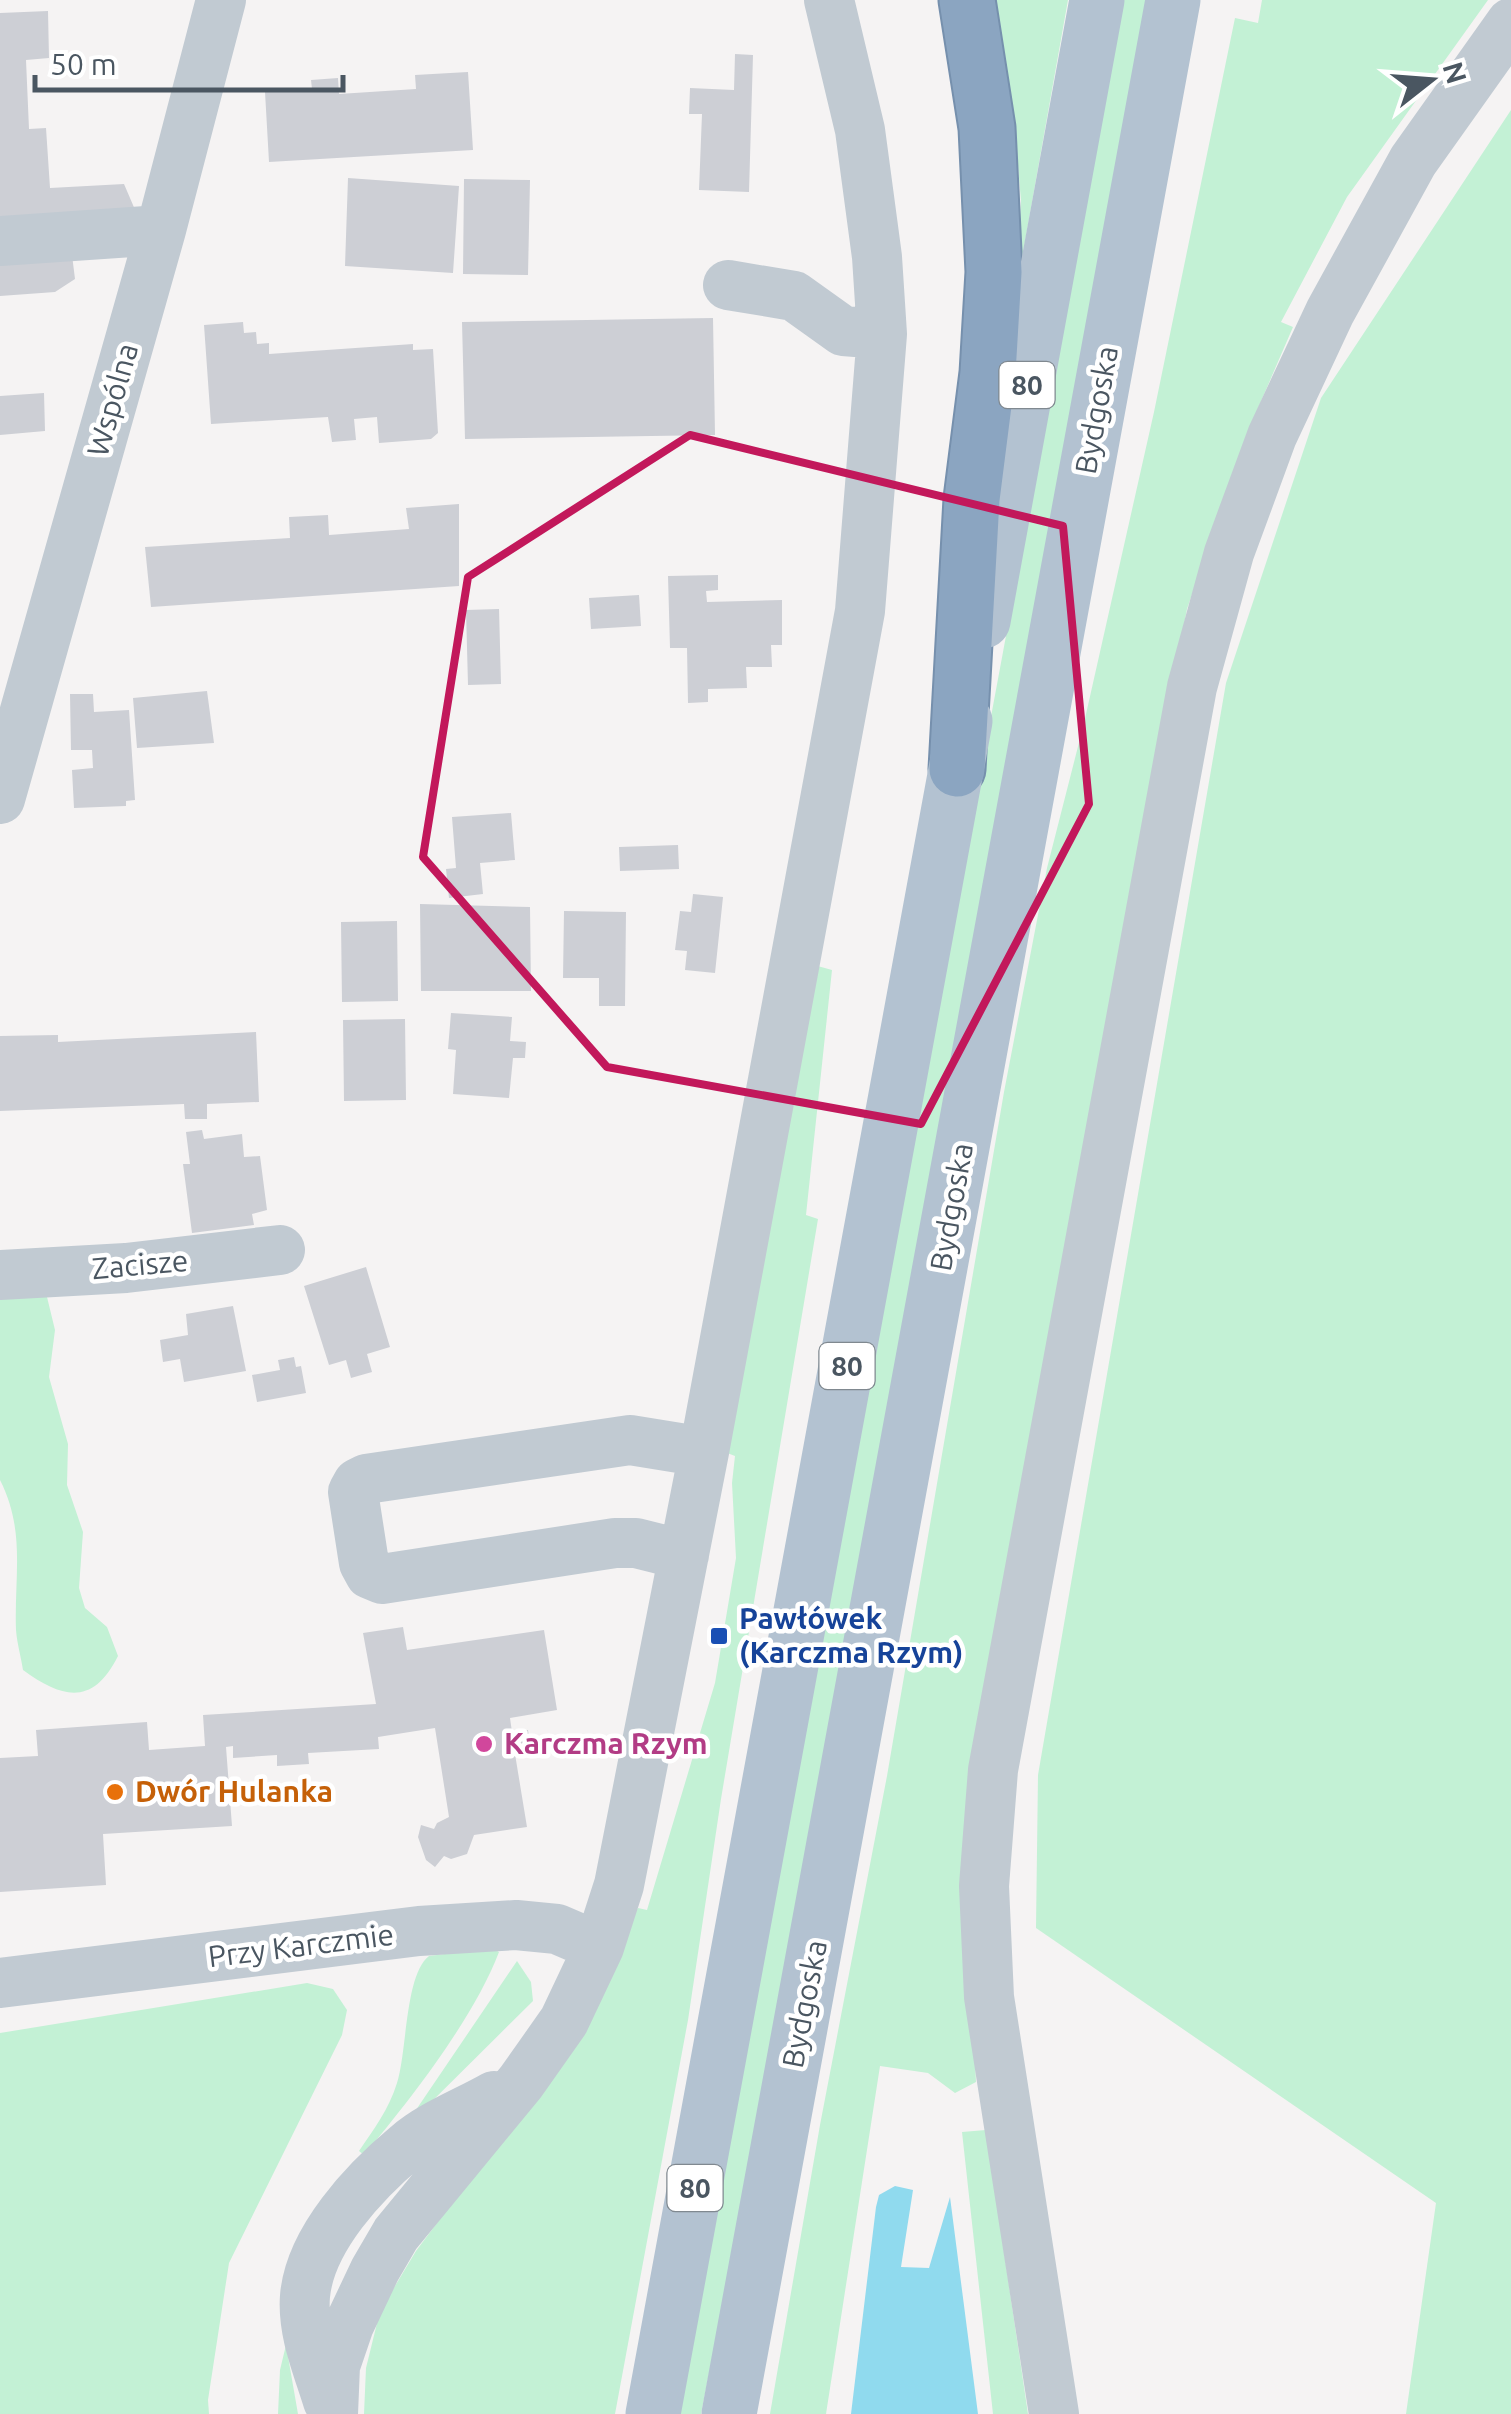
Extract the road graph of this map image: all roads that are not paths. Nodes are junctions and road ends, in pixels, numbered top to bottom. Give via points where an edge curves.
1 (220, 0) edge
2 (829, 0) edge
3 (967, 0) edge
4 (1097, 0) edge
5 (1173, 0) edge
6 (1511, 23) edge
7 (161, 230) junction
8 (0, 241) edge
9 (728, 285) dead end
10 (882, 334) junction
11 (956, 770) junction
12 (0, 798) edge
13 (280, 1250) dead end
14 (0, 1275) edge
15 (704, 1452) junction
16 (684, 1555) junction
17 (599, 1947) junction
18 (0, 1983) edge
19 (332, 2414) edge
20 (653, 2414) edge
21 (729, 2414) edge
22 (1054, 2414) edge

1 - 7 street, Wspólna
2 - 10 street via 860,130
3 - 11 highway via 987,128 994,272
4 - 11 main road, 80
5 - 21 main road, Bydgoska / 80
6 - 22 street via 1413,162 1330,312 1272,436 1228,553 1192,687 993,1770 984,1886 989,1997
7 - 8 street
7 - 12 street, Wspólna
9 - 10 street via 794,296 844,331
10 - 15 street via 860,611
11 - 20 main road, 80
13 - 14 street, Zacisze
15 - 16 street
15 - 16 street via 630,1440 366,1479 353,1492 364,1563 382,1578 615,1543
16 - 17 street via 619,1884
17 - 18 street, Przy Karczmie via 557,1929 496,1926
17 - 19 street via 564,2021 418,2205 375,2270 335,2366

